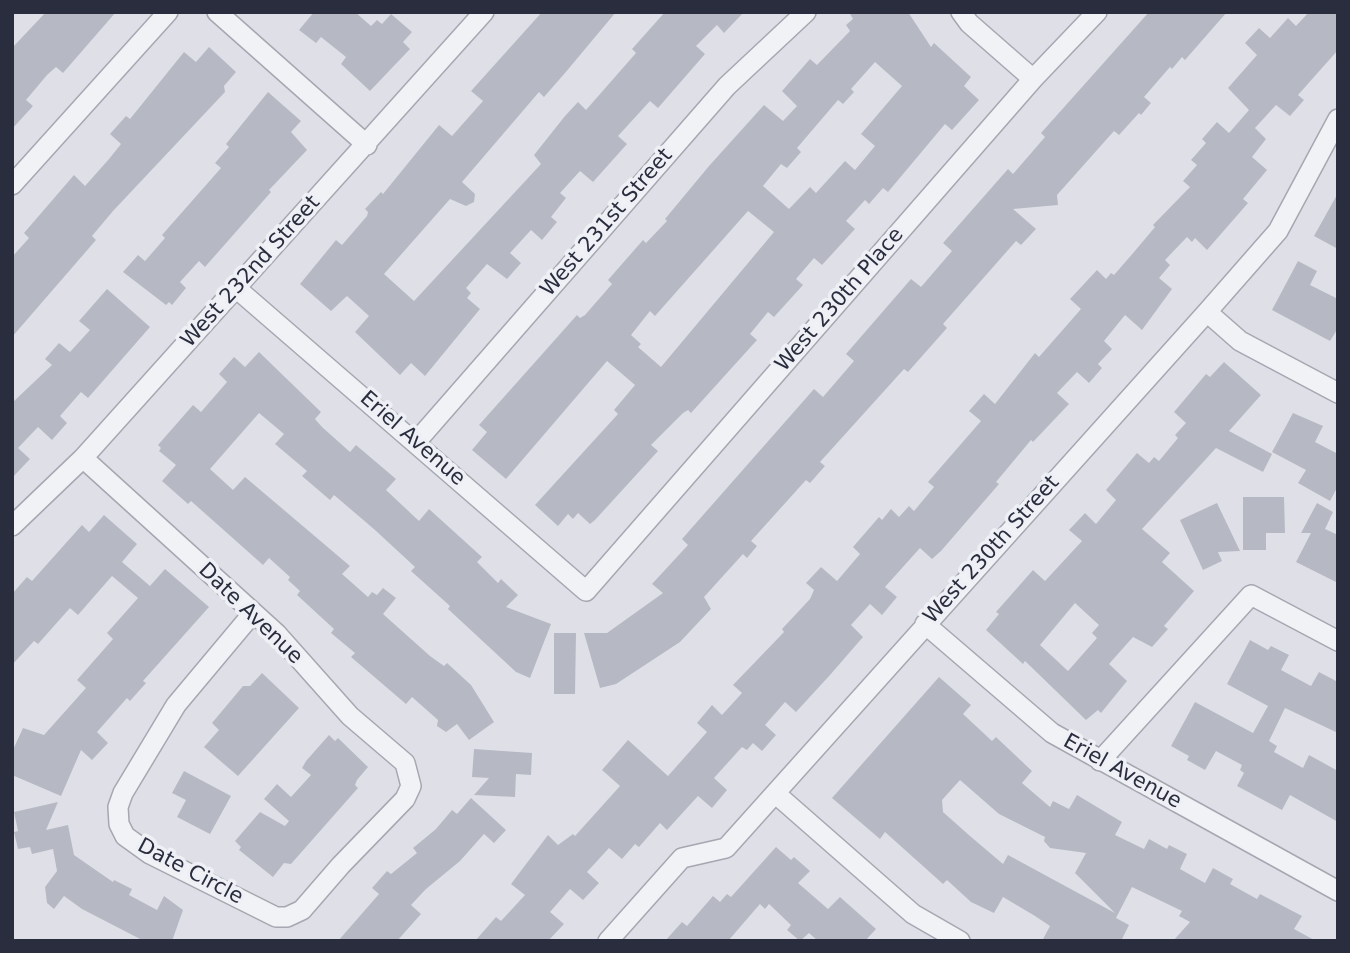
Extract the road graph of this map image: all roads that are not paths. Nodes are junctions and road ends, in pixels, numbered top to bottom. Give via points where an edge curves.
1 (168, 12) edge
2 (217, 12) edge
3 (484, 12) edge
4 (806, 12) edge
5 (961, 12) edge
6 (1097, 12) edge
7 (1032, 79) junction
8 (1338, 119) edge
9 (1332, 144) edge
10 (368, 145) junction
11 (12, 185) edge
12 (236, 288) junction
13 (1207, 312) junction
14 (1338, 393) edge
15 (416, 442) junction
16 (83, 458) junction
17 (12, 526) edge
18 (586, 591) joint
19 (253, 613) junction
20 (925, 624) junction
21 (1338, 641) edge
22 (1100, 761) junction
23 (410, 776) joint
24 (776, 794) junction
25 (1338, 891) edge
26 (608, 941) edge
27 (960, 941) edge

1 - 11 street
2 - 10 street
3 - 10 street, West 232nd Street
4 - 15 street, West 231st Street via 727,86
5 - 7 street
6 - 7 street, West 230th Place
7 - 18 street, West 230th Place
8 - 9 street, West 230th Street
9 - 13 street, West 230th Street via 1278,231
10 - 12 street, West 232nd Street
12 - 15 street, Eriel Avenue
12 - 16 street, West 232nd Street
13 - 14 street via 1240,341
13 - 20 street, West 230th Street
15 - 18 street, Eriel Avenue
16 - 17 street, West 232nd Street
16 - 19 street, Date Avenue
19 - 23 street, Date Avenue via 350,716 405,763
19 - 23 street, Date Circle via 176,705 123,793 118,815 125,836 150,854 260,910 287,917 302,910 405,799
20 - 22 street, Eriel Avenue via 1052,733
20 - 24 street, West 230th Street
21 - 22 street via 1251,595
22 - 25 street, Eriel Avenue
24 - 26 street, West 230th Street via 726,848 682,858
24 - 27 street via 913,914

